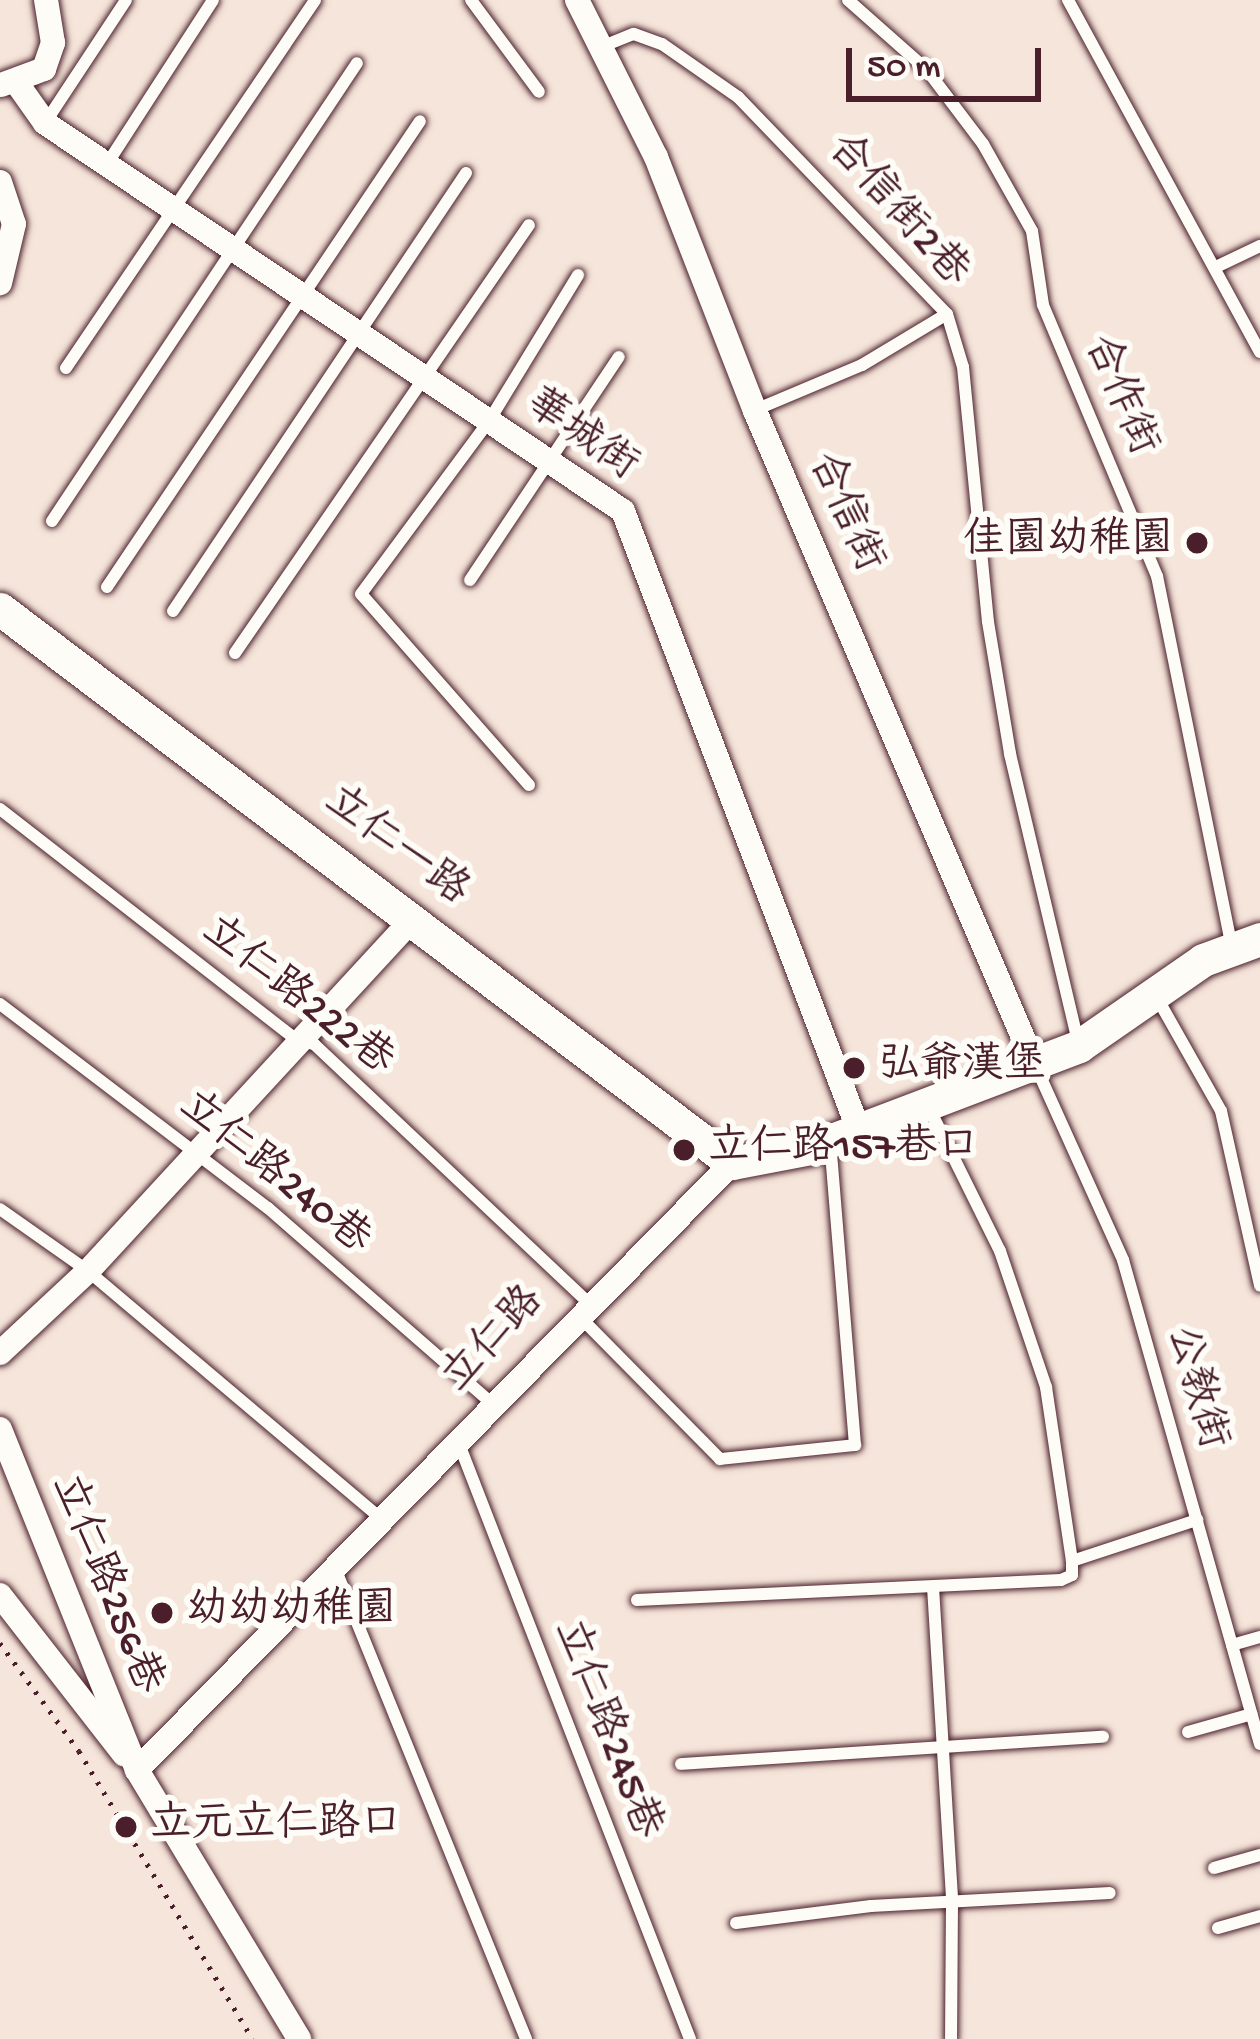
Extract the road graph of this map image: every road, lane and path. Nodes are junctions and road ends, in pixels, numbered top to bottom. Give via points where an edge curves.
1 (46, 0) edge
2 (126, 0) edge
3 (213, 0) edge
4 (315, 0) edge
5 (471, 0) edge
6 (577, 0) edge
7 (848, 0) edge
8 (1068, 0) edge
9 (600, 47) junction
10 (357, 63) dead end
11 (8, 84) edge
12 (539, 92) dead end
13 (420, 121) dead end
14 (45, 123) junction
15 (107, 164) junction
16 (466, 173) dead end
17 (0, 182) edge
18 (174, 209) junction
19 (530, 225) dead end
20 (1260, 246) edge
21 (233, 249) junction
22 (1218, 266) junction
23 (578, 274) dead end
24 (0, 283) edge
25 (303, 296) junction
26 (947, 314) junction
27 (359, 334) junction
28 (1260, 352) edge
29 (619, 357) dead end
30 (66, 368) dead end
31 (424, 378) junction
32 (754, 411) junction
33 (489, 421) junction
34 (549, 461) junction
35 (52, 520) dead end
36 (470, 580) dead end
37 (107, 586) dead end
38 (0, 609) edge
39 (173, 611) dead end
40 (235, 653) dead end
41 (530, 785) dead end
42 (0, 809) edge
43 (414, 918) junction
44 (1246, 942) edge
45 (1155, 994) junction
46 (0, 1004) edge
47 (295, 1039) junction
48 (1079, 1046) junction
49 (1033, 1060) junction
50 (928, 1105) junction
51 (844, 1137) junction
52 (194, 1151) junction
53 (733, 1162) junction
54 (0, 1208) edge
55 (88, 1271) junction
56 (1260, 1286) edge
57 (585, 1310) junction
58 (0, 1353) edge
59 (497, 1408) junction
60 (0, 1429) edge
61 (459, 1444) junction
62 (384, 1520) junction
63 (1197, 1520) junction
64 (1072, 1561) junction
65 (338, 1573) junction
66 (933, 1587) junction
67 (0, 1595) edge
68 (637, 1600) dead end
69 (1260, 1637) edge
70 (0, 1643) edge
71 (1232, 1645) junction
72 (1252, 1714) junction
73 (1188, 1732) dead end
74 (1103, 1738) dead end
75 (1259, 1739) edge
76 (943, 1744) junction
77 (681, 1764) dead end
78 (137, 1770) junction
79 (1260, 1855) edge
80 (1214, 1868) dead end
81 (1110, 1893) dead end
82 (952, 1902) junction
83 (1260, 1916) edge
84 (736, 1923) dead end
85 (1218, 1928) dead end
86 (253, 2039) edge
87 (299, 2039) edge
88 (526, 2039) edge
89 (689, 2039) edge
90 (951, 2039) edge

1 - 11 street via 53,43 44,69
2 - 14 lane
3 - 15 lane
4 - 18 lane
5 - 12 lane
6 - 9 street, 合信街
7 - 44 lane, 合作街 via 927,70 983,144 1032,231 1043,305 1157,576
8 - 22 lane
9 - 26 lane, 合信街2巷 via 634,34 662,44 738,97
9 - 32 street, 合信街 via 656,158
10 - 21 lane
11 - 14 street, 華城街
13 - 25 lane
14 - 15 street, 華城街
15 - 18 street, 華城街
16 - 27 lane
17 - 24 street via 14,224
18 - 21 street, 華城街
18 - 30 lane
19 - 31 lane
20 - 22 lane
21 - 25 street, 華城街
21 - 35 lane
22 - 28 lane
23 - 33 lane
25 - 27 street, 華城街
25 - 37 lane
26 - 32 lane via 862,365
26 - 48 lane, 合信街2巷 via 963,367 1010,754
27 - 31 street, 華城街
27 - 39 lane
29 - 34 lane
31 - 33 street, 華城街
31 - 40 lane
32 - 49 street, 合信街
33 - 34 street, 華城街
33 - 41 lane via 362,594
34 - 36 lane
34 - 51 street, 華城街 via 623,511
38 - 43 street, 立仁一路
42 - 47 lane, 立仁路222巷
43 - 47 street
43 - 53 street, 立仁一路
44 - 45 street
45 - 48 street
45 - 56 lane via 1221,1111
46 - 52 lane, 立仁路240巷
47 - 52 street
47 - 57 lane, 立仁路222巷 via 336,1064
48 - 49 street
49 - 50 street
49 - 63 lane, 公教街 via 1123,1259
50 - 51 street
50 - 64 lane via 1000,1252 1046,1387
51 - 53 street
51 - 57 lane, 立仁路222巷 via 855,1445 720,1459
52 - 55 street
52 - 59 lane, 立仁路240巷
53 - 57 street, 立仁路
54 - 55 lane
55 - 58 street
55 - 62 lane
57 - 59 street, 立仁路
59 - 61 street, 立仁路
60 - 78 street, 立仁路256巷
61 - 62 street, 立仁路
61 - 89 lane, 立仁路245巷
62 - 65 street, 立仁路
63 - 64 lane
63 - 71 lane, 公教街
64 - 66 lane via 1072,1575 1061,1580
65 - 78 street, 立仁路
65 - 88 lane
66 - 68 lane
66 - 76 lane
67 - 78 street
69 - 71 lane
70 - 86 path via 79,1751
71 - 72 lane, 公教街
72 - 73 lane
72 - 75 lane, 公教街
74 - 76 lane
76 - 77 lane
76 - 82 lane
78 - 87 street
79 - 80 lane
81 - 82 lane
82 - 84 lane
82 - 90 lane
83 - 85 lane

